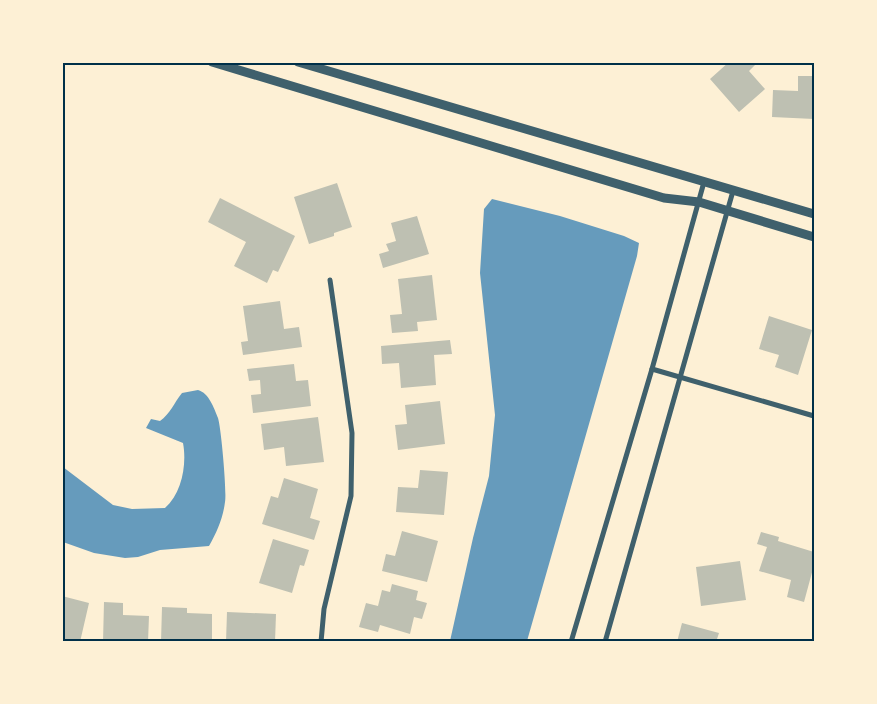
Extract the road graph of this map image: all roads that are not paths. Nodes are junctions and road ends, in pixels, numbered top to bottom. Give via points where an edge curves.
1 (212, 62) edge
2 (298, 62) edge
3 (704, 182) junction
4 (733, 191) junction
5 (699, 202) junction
6 (728, 210) junction
7 (814, 214) edge
8 (814, 237) edge
9 (330, 280) dead end
10 (652, 369) junction
11 (680, 376) junction
12 (814, 416) edge
13 (321, 642) edge
14 (571, 642) edge
15 (605, 642) edge

1 - 5 street via 664,198
2 - 3 street
3 - 4 street
3 - 5 street
4 - 6 street
4 - 7 street
5 - 6 street
5 - 10 street
6 - 8 street
6 - 11 street
9 - 13 street via 352,433 351,496 324,609
10 - 11 street
10 - 14 street
11 - 12 street
11 - 15 street

